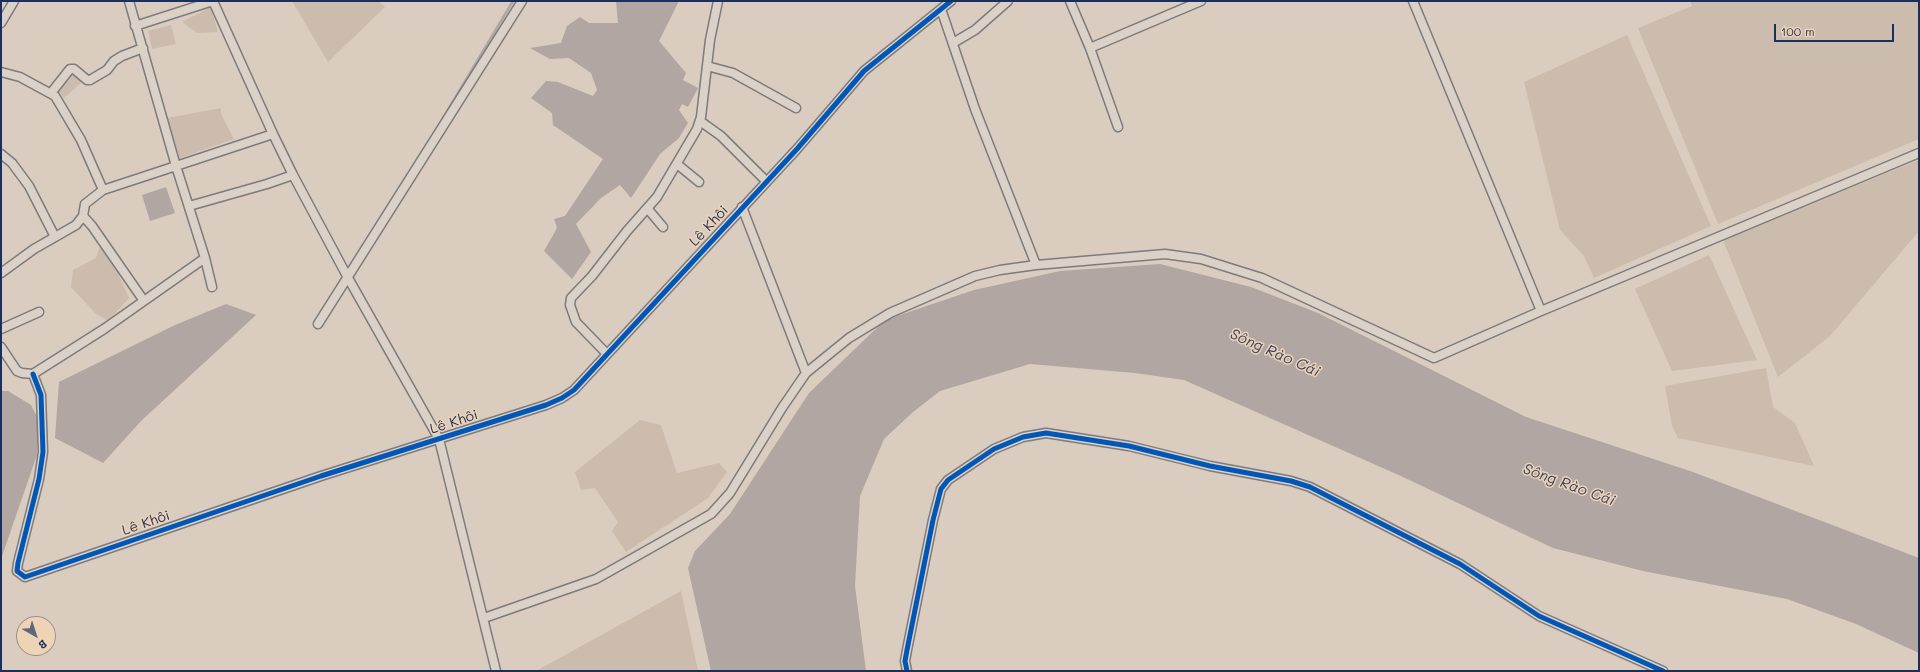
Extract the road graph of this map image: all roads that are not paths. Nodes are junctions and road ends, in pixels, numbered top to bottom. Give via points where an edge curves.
1 (14, 1) edge
2 (129, 1) edge
3 (213, 1) edge
4 (522, 1) edge
5 (718, 1) edge
6 (951, 1) edge
7 (1008, 1) edge
8 (1070, 1) edge
9 (1201, 1) edge
10 (1413, 1) edge
11 (941, 9) junction
12 (1, 23) edge
13 (135, 26) junction
14 (952, 43) junction
15 (143, 48) junction
16 (1090, 48) junction
17 (707, 66) junction
18 (1, 72) edge
19 (51, 93) junction
20 (796, 108) dead end
21 (700, 121) junction
22 (1118, 127) dead end
23 (273, 134) junction
24 (1919, 153) edge
25 (1, 154) edge
26 (677, 164) junction
27 (176, 166) junction
28 (293, 175) junction
29 (766, 180) junction
30 (699, 182) dead end
31 (103, 190) junction
32 (188, 206) junction
33 (742, 207) junction
34 (647, 208) junction
35 (83, 216) junction
36 (663, 227) dead end
37 (55, 237) junction
38 (205, 258) junction
39 (1036, 265) junction
40 (1, 273) edge
41 (347, 276) junction
42 (212, 287) dead end
43 (144, 301) junction
44 (1541, 311) junction
45 (39, 312) dead end
46 (318, 324) dead end
47 (1, 329) edge
48 (1, 347) edge
49 (608, 354) junction
50 (806, 373) junction
51 (33, 374) junction
52 (439, 439) junction
53 (484, 618) junction
54 (496, 671) edge
55 (907, 671) edge
56 (1663, 671) edge

1 - 12 street
2 - 13 street
3 - 13 street
3 - 23 street
4 - 41 street
5 - 17 street
6 - 11 street, Lê Khôi
7 - 14 street via 975,30
8 - 16 street
9 - 16 street
10 - 44 street
11 - 14 street
11 - 29 street, Lê Khôi via 864,71
13 - 15 street
14 - 39 street
15 - 19 street via 118,59 107,70 90,80 72,68
15 - 27 street
16 - 22 street
17 - 20 street via 733,73
17 - 21 street
18 - 19 street via 20,77
19 - 31 street via 69,118
21 - 26 street
21 - 29 street via 722,136
23 - 27 street
23 - 28 street
24 - 44 street
25 - 37 street via 12,163 29,186
26 - 30 street
26 - 34 street
27 - 31 street
27 - 32 street
28 - 32 street
28 - 41 street
29 - 33 street, Lê Khôi
31 - 35 street via 85,204
32 - 38 street
33 - 49 street, Lê Khôi
33 - 50 street
34 - 36 street
34 - 49 street via 571,298 570,305 576,322
35 - 37 street via 76,225
35 - 43 street
37 - 40 street
38 - 42 street
38 - 43 street
39 - 44 street via 1165,254 1201,259 1262,278 1434,358
39 - 50 street via 975,276 890,312 863,328
41 - 46 street
41 - 52 street
43 - 51 street
45 - 47 street
48 - 51 street via 17,371
49 - 52 street, Lê Khôi via 574,390 562,398
50 - 53 street via 730,493 711,514 596,579
51 - 52 street, Lê Khôi via 41,395 43,452 39,479 18,563 18,572 25,577 321,476
52 - 53 street
53 - 54 street
55 - 56 street via 906,650 941,489 948,480 994,449 1023,436 1046,433 1129,446 1310,487 1460,564 1534,613

